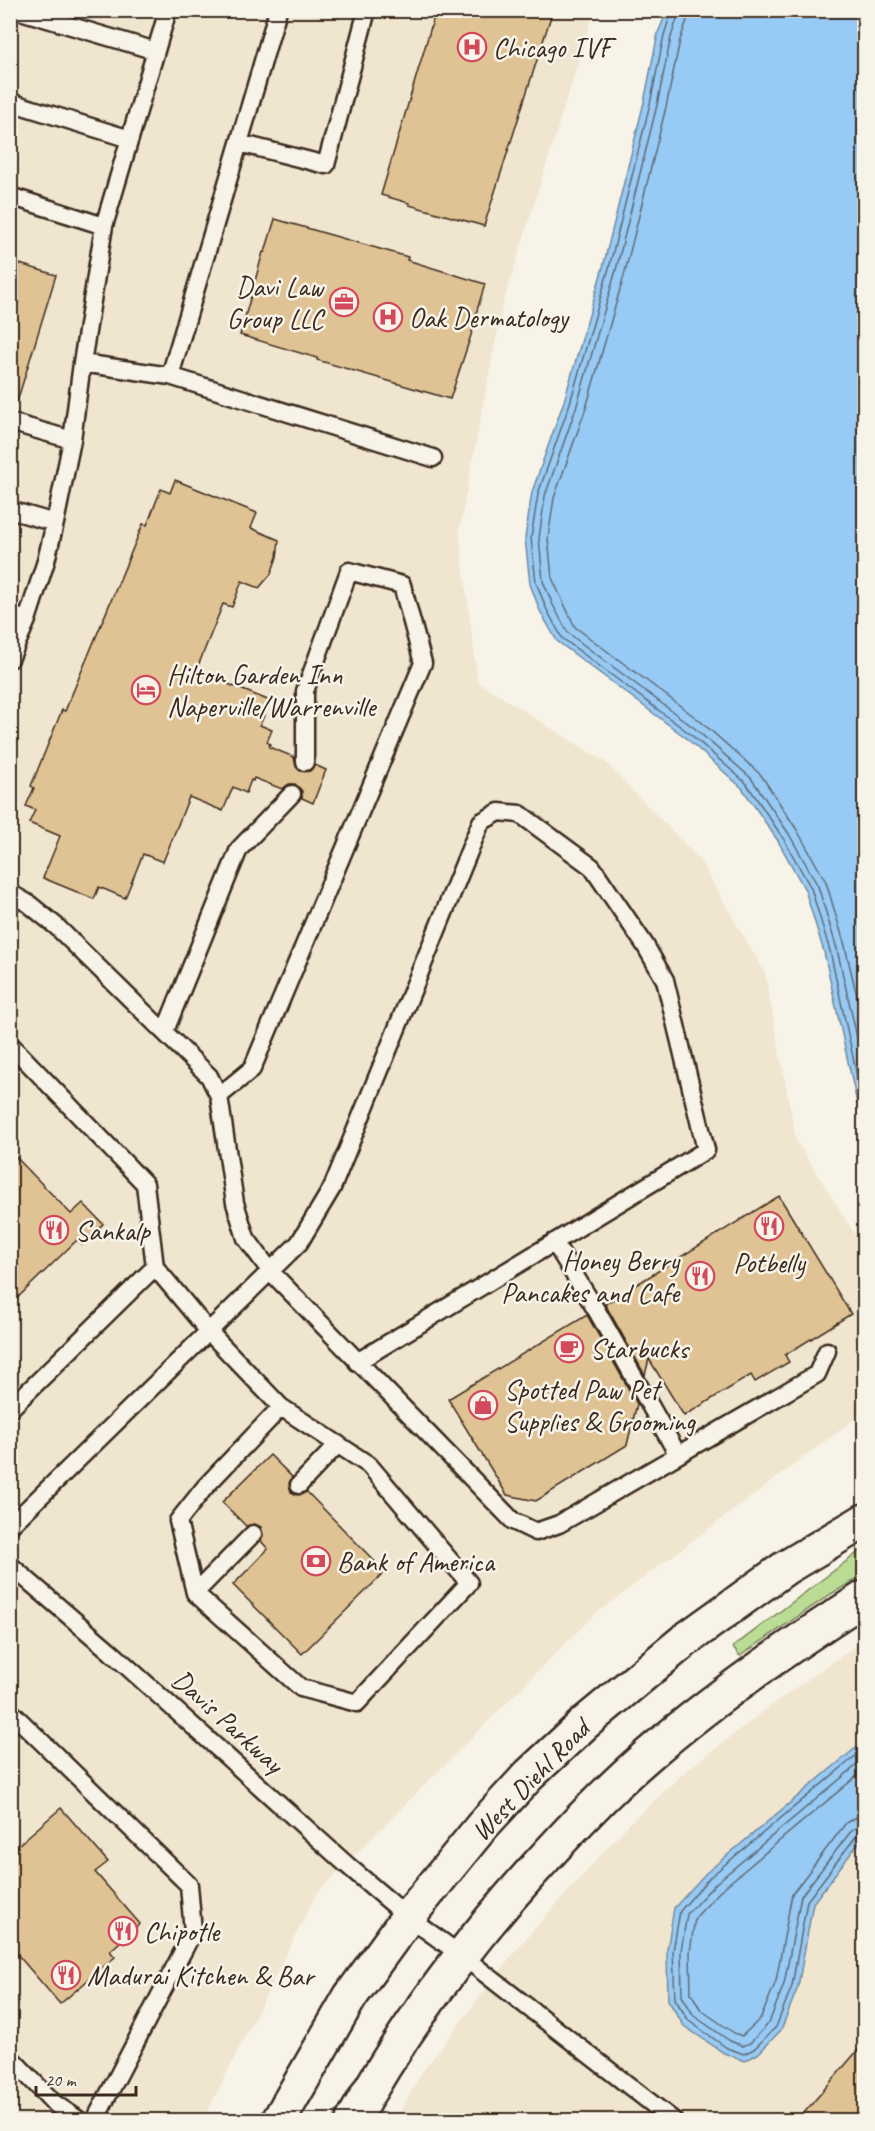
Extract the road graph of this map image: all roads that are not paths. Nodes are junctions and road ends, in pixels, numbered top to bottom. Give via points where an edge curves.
1 (17, 10) edge
2 (168, 10) edge
3 (278, 10) edge
4 (367, 10) edge
5 (156, 51) junction
6 (10, 102) edge
7 (130, 139) junction
8 (239, 143) junction
9 (10, 196) edge
10 (104, 226) junction
11 (82, 363) junction
12 (170, 376) junction
13 (10, 422) edge
14 (72, 440) junction
15 (433, 458) dead end
16 (10, 510) edge
17 (55, 523) junction
18 (19, 617) edge
19 (10, 659) edge
20 (306, 762) dead end
21 (292, 794) dead end
22 (10, 893) edge
23 (165, 1031) junction
24 (10, 1044) edge
25 (219, 1096) junction
26 (554, 1242) junction
27 (155, 1267) junction
28 (271, 1272) junction
29 (210, 1333) junction
30 (827, 1351) dead end
31 (357, 1362) junction
32 (281, 1407) junction
33 (10, 1409) edge
34 (338, 1444) junction
35 (678, 1455) junction
36 (299, 1485) dead end
37 (864, 1521) edge
38 (10, 1526) edge
39 (253, 1533) dead end
40 (10, 1565) edge
41 (195, 1593) junction
42 (864, 1598) edge
43 (10, 1711) edge
44 (408, 1917) junction
45 (461, 1955) junction
46 (10, 2057) edge
47 (79, 2121) edge
48 (95, 2121) edge
49 (279, 2121) edge
50 (353, 2121) edge
51 (673, 2121) edge

1 - 5 lane
2 - 5 lane
3 - 8 lane
4 - 8 lane via 326,165
5 - 7 lane
6 - 7 lane
7 - 10 lane
8 - 12 lane
9 - 10 lane
10 - 11 lane
11 - 12 lane
11 - 14 lane
12 - 15 lane
13 - 14 lane
14 - 17 lane
16 - 17 lane
17 - 18 lane via 46,561
18 - 19 lane
20 - 25 lane via 305,691 349,571 402,585 423,663 252,1069
21 - 23 lane via 240,849
22 - 23 lane via 56,926
23 - 25 lane via 209,1076
24 - 27 lane via 145,1184
25 - 28 lane via 235,1203 246,1238
26 - 28 lane via 706,1150 665,981 645,945 592,867 520,814 499,812 481,822 332,1188 299,1243
26 - 31 lane
26 - 35 lane
27 - 29 lane
27 - 33 lane
28 - 29 lane
28 - 31 lane
29 - 32 lane
29 - 38 lane
30 - 35 lane via 817,1374
31 - 35 lane via 513,1521 536,1532 559,1524
32 - 34 lane
32 - 41 lane via 178,1521
34 - 36 lane
34 - 41 lane via 369,1465 469,1583 357,1703 301,1688
37 - 44 street, West Diehl Road via 785,1568 685,1640 586,1722 483,1825
39 - 41 lane
40 - 44 lane, Davis Parkway
42 - 45 street via 791,1645 649,1754 578,1820
43 - 48 lane via 189,1885 193,1932
44 - 45 lane, Davis Parkway
44 - 49 street, West Diehl Road via 350,1997
45 - 50 street via 399,2043
45 - 51 lane, Davis Parkway
46 - 47 lane via 54,2103

